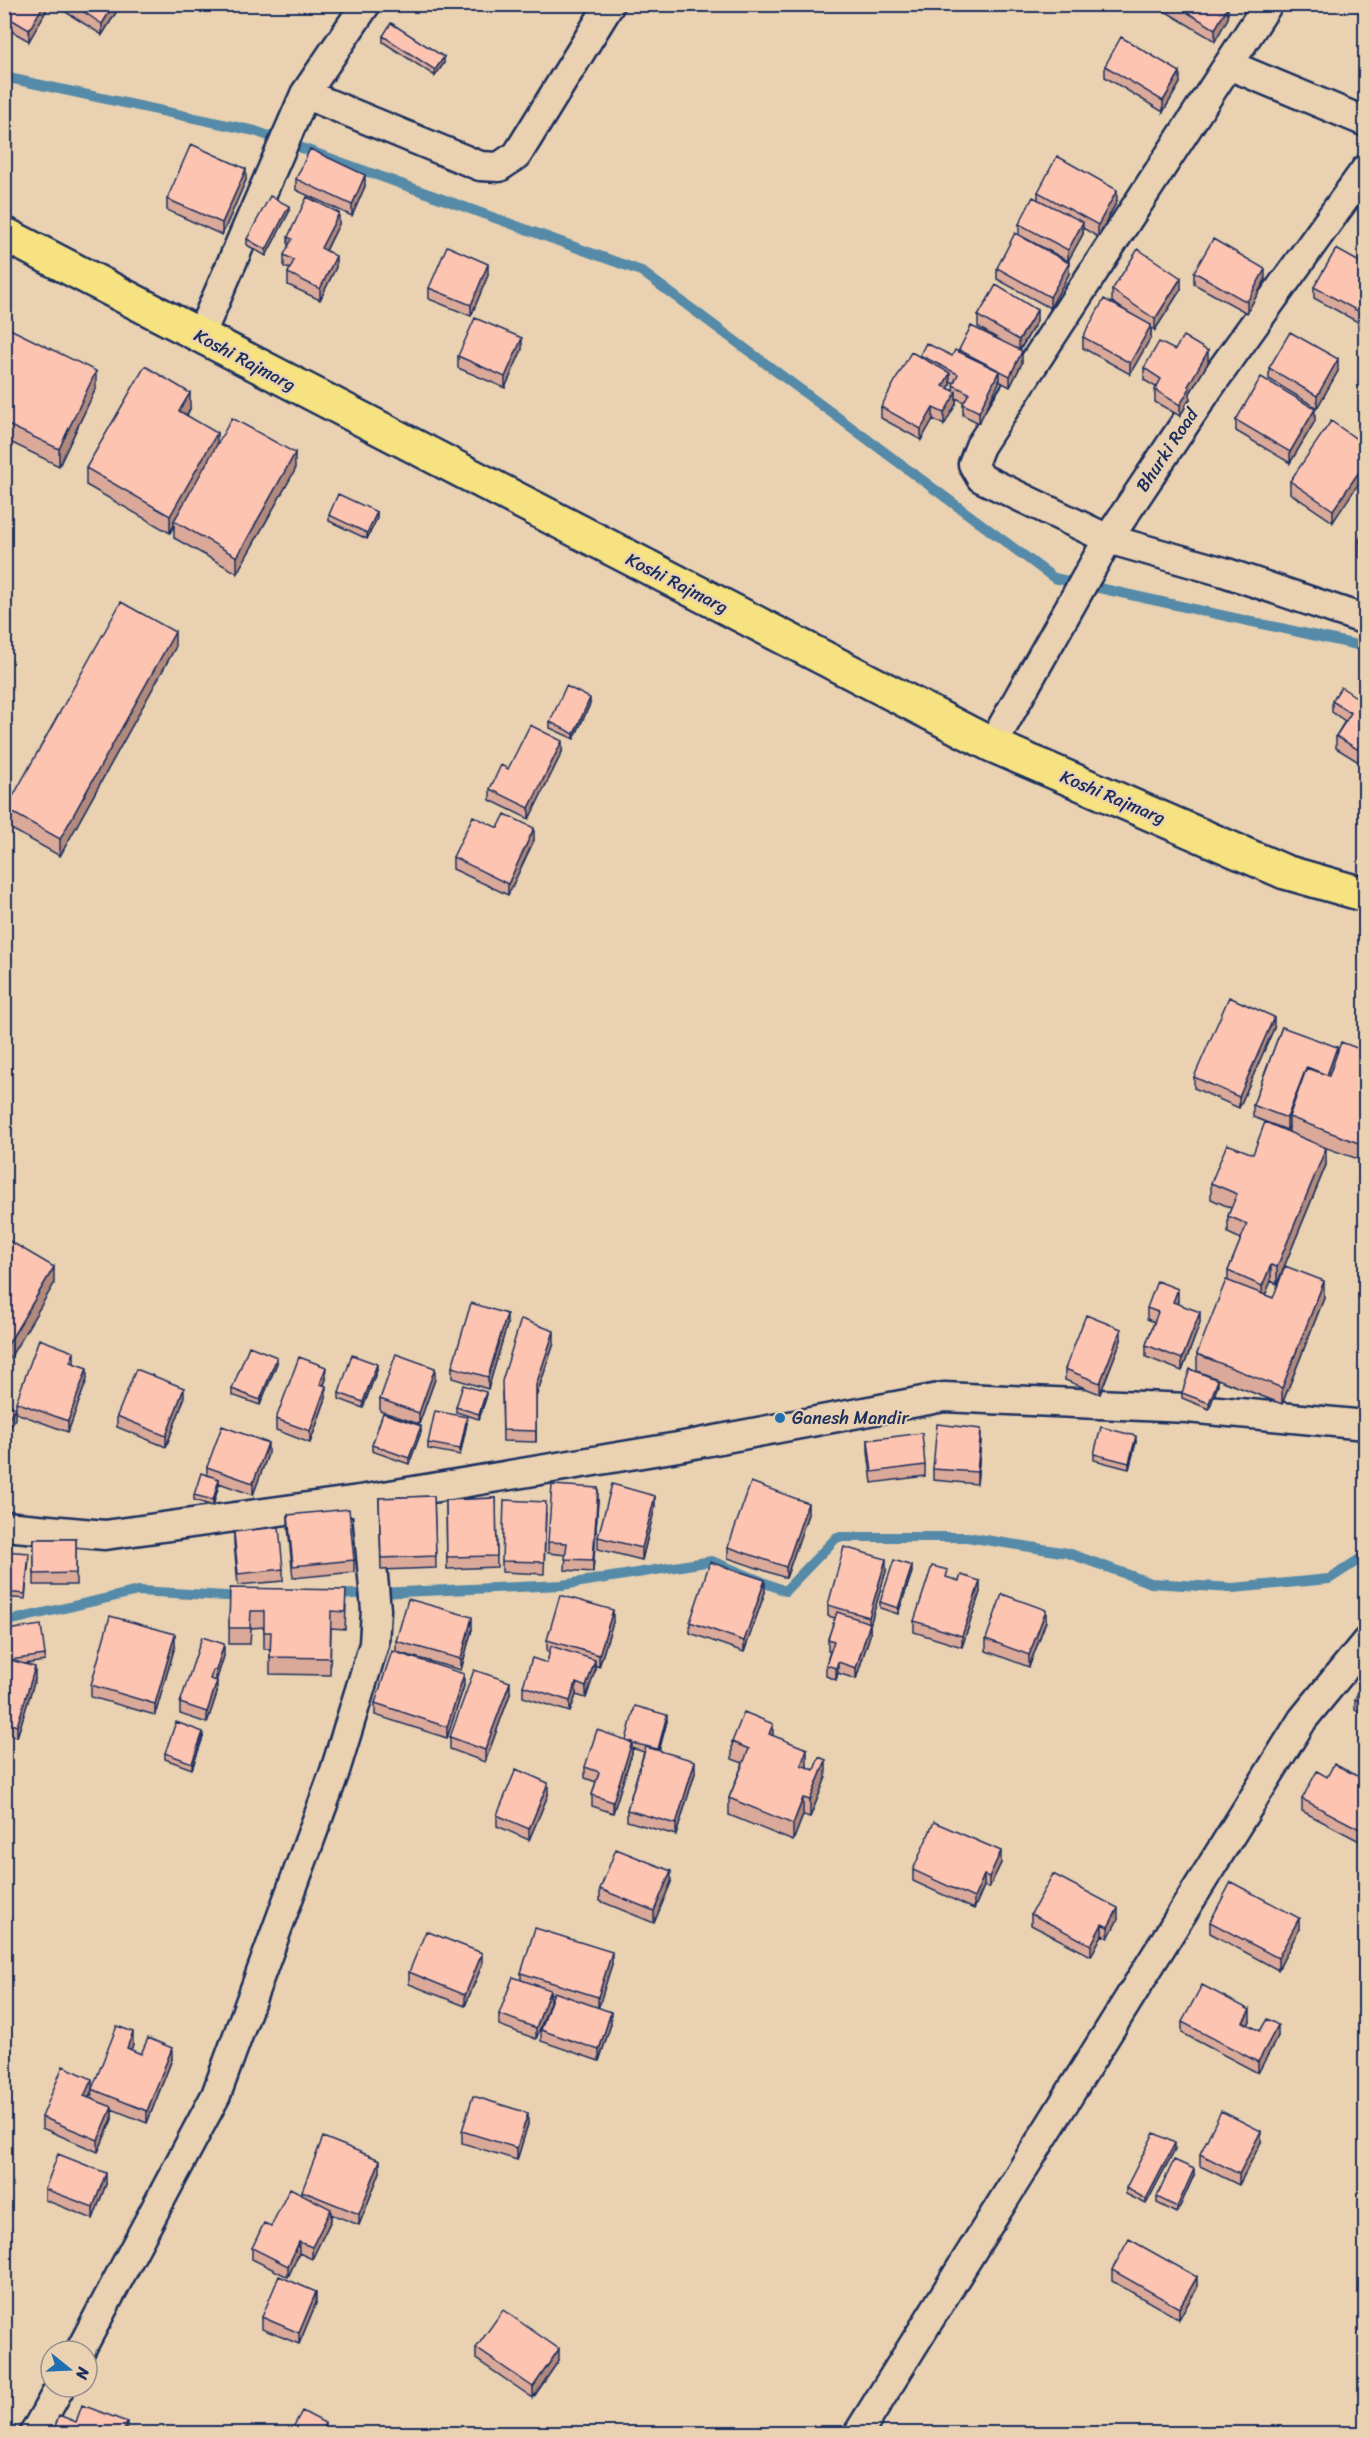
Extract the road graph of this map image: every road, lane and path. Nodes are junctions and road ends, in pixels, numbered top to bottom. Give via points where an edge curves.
1 (366, 4) edge
2 (610, 4) edge
3 (1268, 4) edge
4 (1229, 65) junction
5 (299, 106) junction
6 (1365, 122) edge
7 (1365, 169) edge
8 (4, 234) edge
9 (200, 336) junction
10 (1101, 550) junction
11 (1365, 620) edge
12 (992, 745) junction
13 (1365, 895) edge
14 (1365, 1425) edge
15 (366, 1499) junction
16 (4, 1526) edge
17 (1365, 1642) edge
18 (86, 2339) edge
19 (53, 2399) edge
20 (34, 2433) edge
21 (858, 2433) edge

1 - 5 street
2 - 5 street via 517,155 499,167 480,166
3 - 4 street
4 - 6 street
4 - 10 street via 980,446 973,464 981,478
5 - 9 street
7 - 10 street, Bhurki Road via 1210,386
8 - 9 main road, Koshi Rajmarg
9 - 12 main road, Koshi Rajmarg
10 - 11 street via 1224,572
10 - 12 street, Bhurki Road
12 - 13 main road, Koshi Rajmarg via 1286,872
14 - 15 street via 1187,1408 944,1397 678,1447
15 - 16 street via 105,1535
15 - 18 street via 376,1610 374,1644 334,1774 216,2095
17 - 21 street via 1303,1719
19 - 20 street

